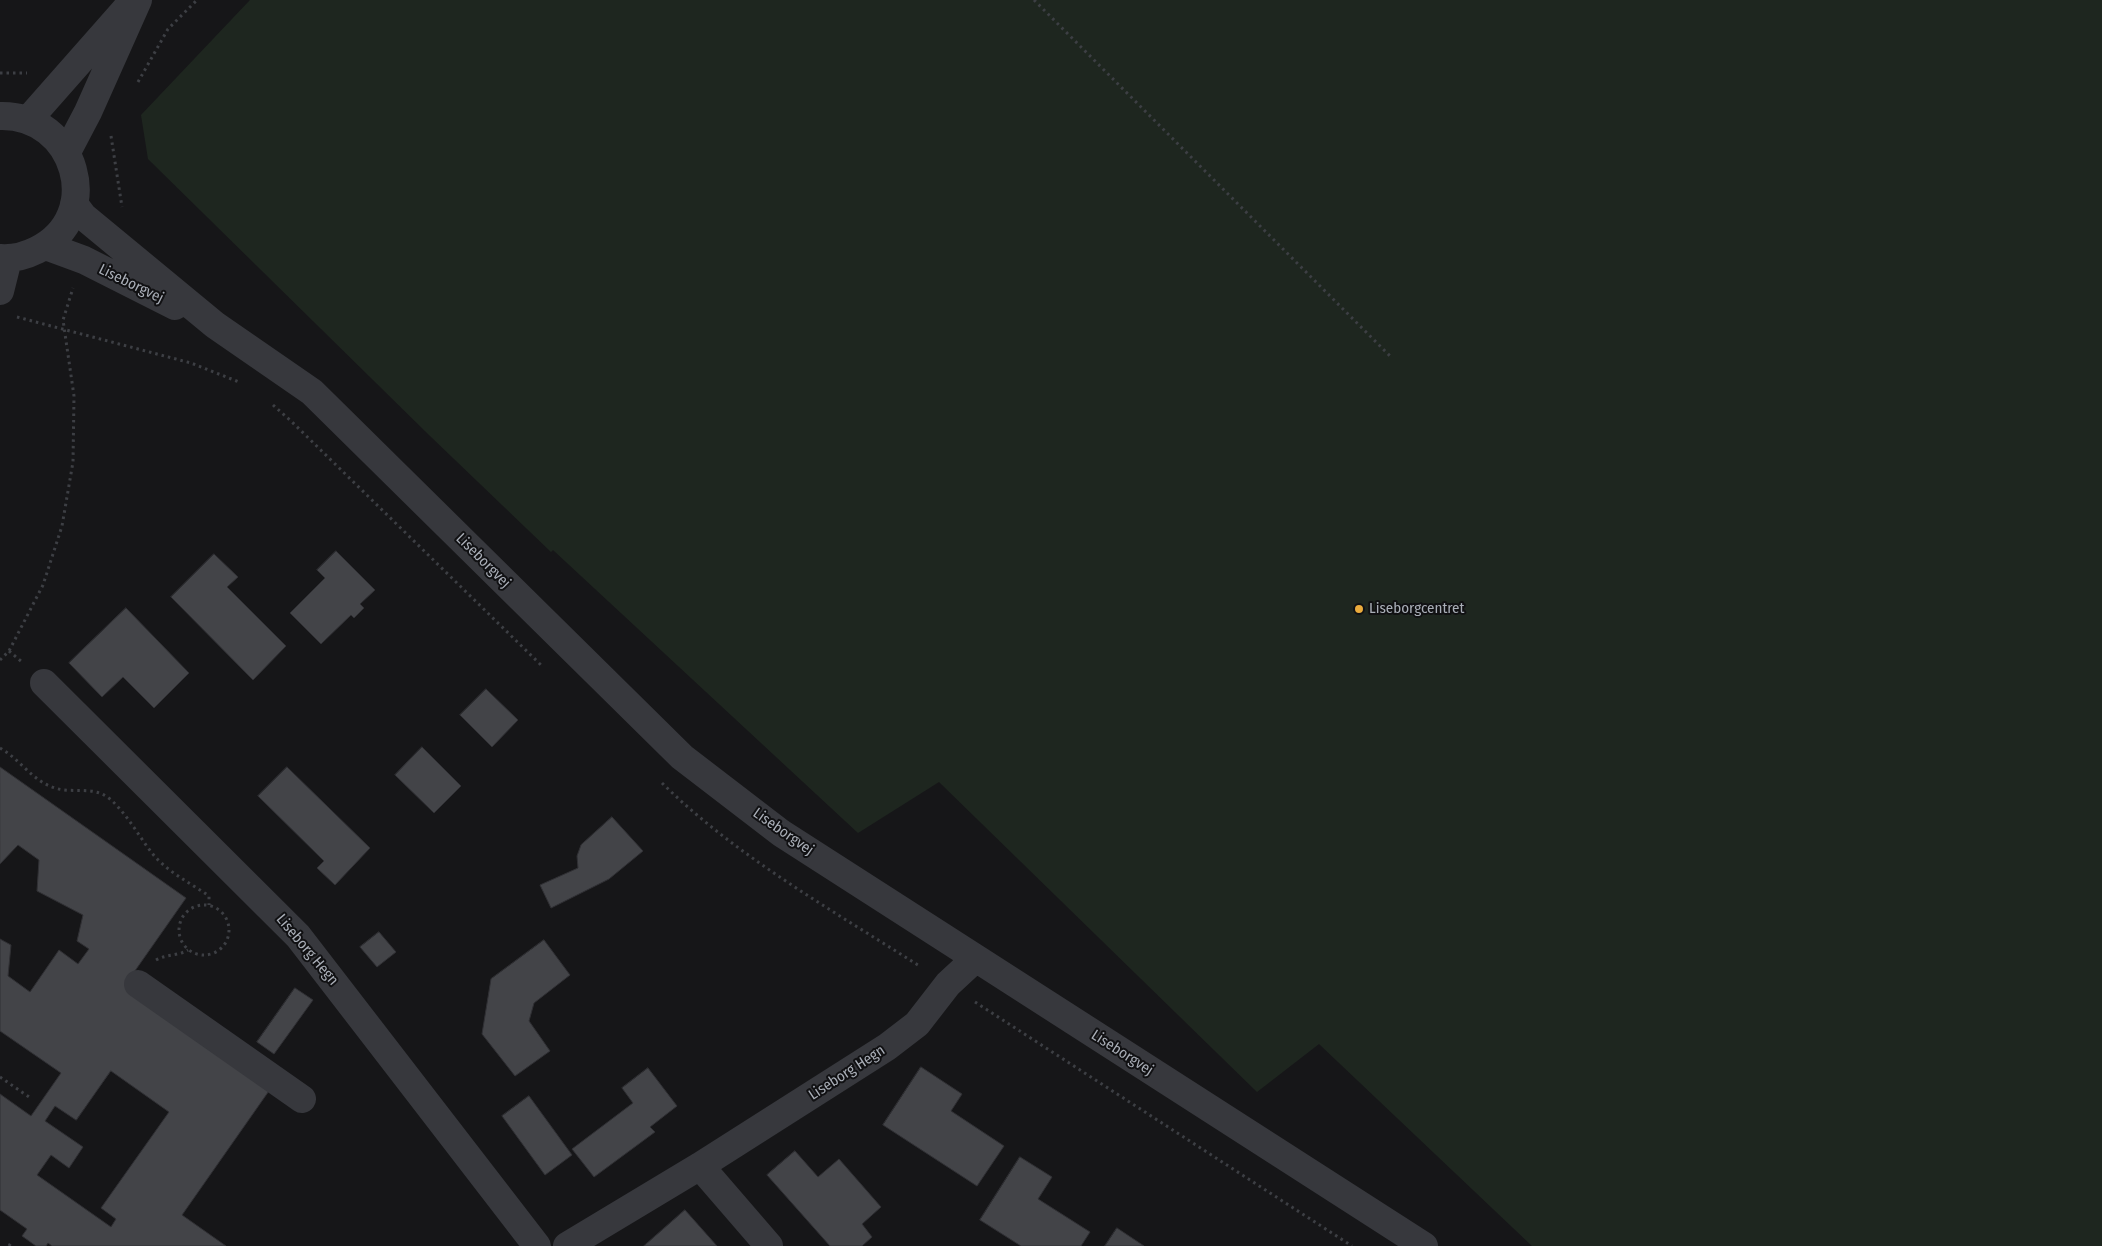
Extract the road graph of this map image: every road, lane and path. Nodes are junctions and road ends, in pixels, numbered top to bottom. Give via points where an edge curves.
1 (134, 0) edge
2 (138, 0) edge
3 (197, 0) edge
4 (1034, 0) edge
5 (0, 74) edge
6 (62, 81) junction
7 (136, 86) dead end
8 (88, 112) junction
9 (0, 116) edge
10 (28, 120) junction
11 (67, 152) junction
12 (74, 204) junction
13 (112, 239) junction
14 (46, 246) junction
15 (4, 258) edge
16 (84, 260) junction
17 (0, 291) edge
18 (214, 325) junction
19 (1390, 356) dead end
20 (0, 660) edge
21 (44, 683) dead end
22 (0, 748) edge
23 (209, 905) junction
24 (974, 959) junction
25 (138, 984) dead end
26 (0, 1076) edge
27 (32, 1099) dead end
28 (302, 1099) dead end
29 (700, 1166) junction
30 (12, 1241) dead end
31 (10, 1246) edge
32 (537, 1246) edge
33 (567, 1246) edge
34 (769, 1246) edge
35 (1424, 1246) edge

1 - 6 street
2 - 8 street
3 - 7 path via 168,29
4 - 19 path
5 - 6 path via 43,72
6 - 10 street
8 - 11 street
8 - 13 path via 109,125 123,216
9 - 10 street
10 - 11 street via 43,127
11 - 12 street via 74,168
12 - 13 street, Liseborgvej via 83,216
12 - 14 street via 59,234
13 - 18 street, Liseborgvej
14 - 15 street via 28,255
14 - 16 street, Liseborgvej
15 - 17 street
16 - 18 street, Liseborgvej
16 - 20 path via 63,320 74,396 73,462 62,526 43,585 9,651
18 - 24 street, Liseborgvej via 312,392 682,757 781,833
21 - 32 street, Liseborg Hegn via 298,936
22 - 23 path via 43,784 57,789 99,792 109,799 171,872 209,896
23 - 23 path via 192,907 185,912 178,928 182,944 204,956 220,950 229,936 228,920
24 - 29 street, Liseborg Hegn via 948,984 917,1024 888,1047
24 - 35 street, Liseborgvej
25 - 28 street
26 - 27 path
29 - 33 street, Liseborg Hegn
29 - 34 street
30 - 31 path

